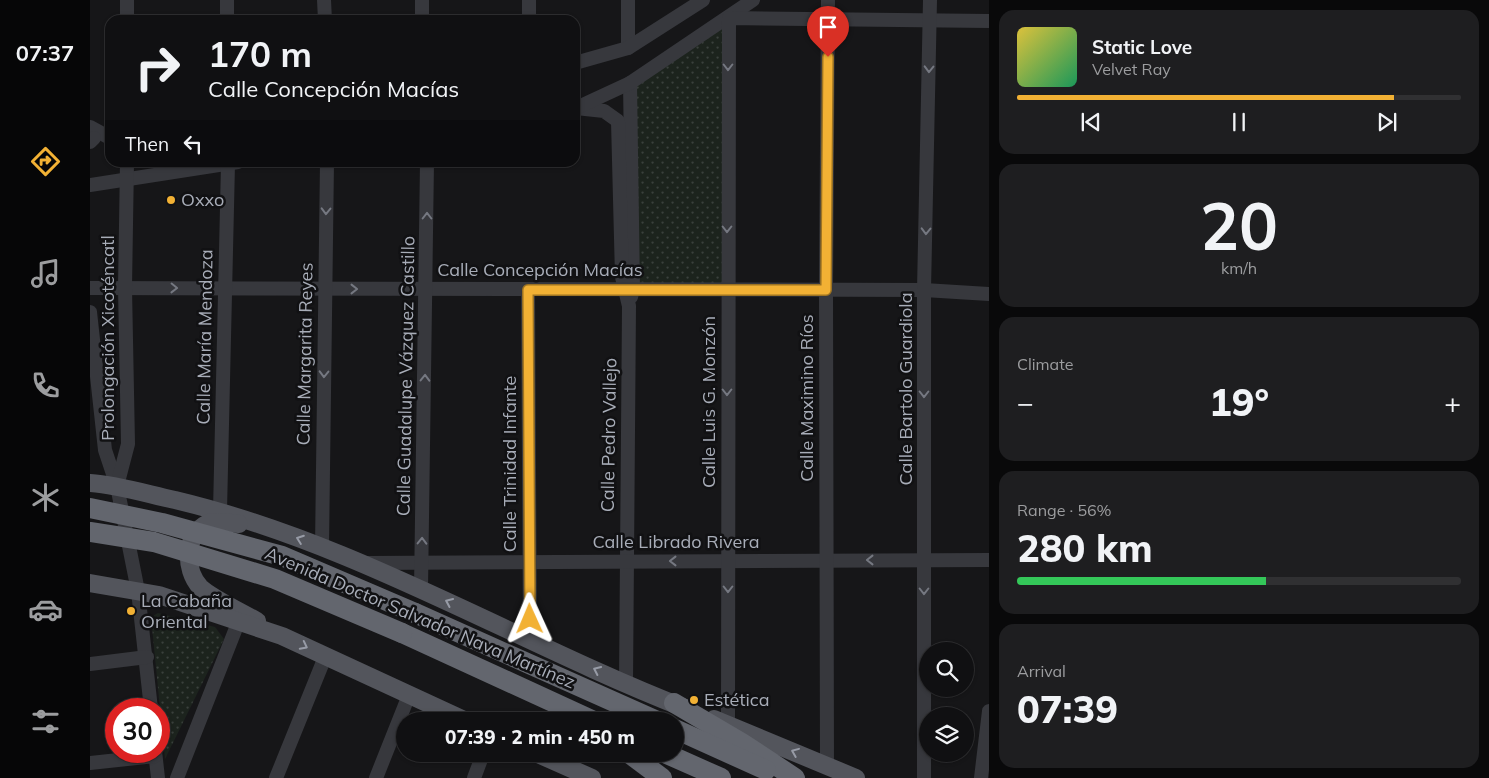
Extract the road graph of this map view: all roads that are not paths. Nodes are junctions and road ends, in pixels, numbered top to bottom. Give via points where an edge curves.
1 (127, 0) edge
2 (227, 0) edge
3 (324, 0) edge
4 (422, 0) edge
5 (529, 0) edge
6 (628, 0) edge
7 (703, 0) edge
8 (753, 0) edge
9 (828, 0) edge
10 (930, 0) edge
11 (127, 15) edge
12 (227, 15) edge
13 (324, 15) edge
14 (422, 15) edge
15 (530, 15) edge
16 (729, 18) junction
17 (828, 18) junction
18 (930, 20) junction
19 (989, 21) edge
20 (628, 48) junction
21 (580, 62) edge
22 (630, 83) junction
23 (580, 106) edge
24 (580, 108) edge
25 (126, 167) edge
26 (152, 167) edge
27 (204, 167) edge
28 (233, 167) edge
29 (327, 167) edge
30 (427, 167) edge
31 (160, 173) junction
32 (90, 184) edge
33 (90, 288) edge
34 (125, 288) junction
35 (324, 288) junction
36 (225, 289) junction
37 (427, 289) junction
38 (629, 289) junction
39 (727, 289) junction
40 (528, 290) junction
41 (826, 290) junction
42 (924, 290) junction
43 (989, 294) edge
44 (90, 312) edge
45 (94, 388) edge
46 (90, 483) edge
47 (117, 486) junction
48 (90, 508) edge
49 (220, 511) junction
50 (259, 525) junction
51 (90, 532) edge
52 (322, 547) junction
53 (924, 559) junction
54 (826, 560) junction
55 (989, 560) edge
56 (529, 561) junction
57 (728, 561) junction
58 (626, 562) junction
59 (364, 563) junction
60 (421, 563) junction
61 (90, 583) edge
62 (421, 589) junction
63 (138, 591) junction
64 (238, 622) junction
65 (282, 636) junction
66 (530, 638) junction
67 (147, 657) junction
68 (324, 657) junction
69 (90, 664) edge
70 (626, 684) junction
71 (409, 695) junction
72 (150, 698) edge
73 (674, 703) junction
74 (989, 711) edge
75 (446, 712) edge
76 (571, 712) edge
77 (637, 712) edge
78 (728, 725) junction
79 (684, 733) edge
80 (987, 737) edge
81 (105, 761) edge
82 (480, 762) edge
83 (556, 762) edge
84 (641, 762) edge
85 (684, 762) edge
86 (90, 763) edge
87 (156, 763) edge
88 (827, 765) junction
89 (158, 778) edge
90 (177, 778) edge
91 (276, 778) edge
92 (376, 778) edge
93 (474, 778) edge
94 (592, 778) edge
95 (662, 778) edge
96 (721, 778) edge
97 (784, 778) edge
98 (795, 778) edge
99 (856, 778) edge
100 (924, 778) edge
101 (981, 778) edge

1 - 11 street
2 - 12 street
3 - 13 street
4 - 14 street
5 - 15 street
6 - 20 street
7 - 20 street
8 - 16 street
9 - 17 street, Calle Maximino Ríos
10 - 18 street, Calle Bartolo Guardiola
16 - 17 street
16 - 22 street
16 -> 39 street, Calle Luis G. Monzón
17 - 18 street
17 - 41 street, Calle Maximino Ríos
18 - 19 street
18 -> 42 street, Calle Bartolo Guardiola
20 - 21 street
22 - 23 street
22 - 38 street, Calle Pedro Vallejo
24 - 38 street, Calle Pedro Vallejo via 604,111 618,121 622,277
25 - 31 street
25 - 32 street
25 - 34 street, Prolongación Xicoténcatl
26 - 31 street
27 - 31 street
28 - 36 street, Calle María Mendoza
29 -> 35 street, Calle Margarita Reyes
37 -> 30 street, Calle Guadalupe Vázquez Castillo
33 - 34 street, Calle Concepción Macías
34 -> 36 street, Calle Concepción Macías
34 - 47 street, Prolongación Xicoténcatl via 128,444
35 - 36 street, Calle Concepción Macías
35 -> 37 street, Calle Concepción Macías
35 -> 52 street, Calle Margarita Reyes
36 - 49 street, Calle María Mendoza
37 - 40 street, Calle Concepción Macías
60 -> 37 street, Calle Guadalupe Vázquez Castillo
38 - 39 street, Calle Concepción Macías
38 - 40 street, Calle Concepción Macías
38 - 58 street, Calle Pedro Vallejo
39 - 41 street, Calle Concepción Macías
39 -> 57 street, Calle Luis G. Monzón
40 - 56 street, Calle Trinidad Infante
41 - 42 street, Calle Concepción Macías
41 - 54 street, Calle Maximino Ríos
42 - 43 street, Calle Concepción Macías
42 -> 53 street, Calle Bartolo Guardiola
44 - 45 street, Prolongación Xicoténcatl
45 - 47 street, Prolongación Xicoténcatl via 105,450
46 - 47 main road, Avenida Doctor Salvador Nava Martínez
47 - 49 main road, Avenida Doctor Salvador Nava Martínez
47 - 63 street
48 - 77 highway, Avenida Doctor Salvador Nava Martínez, bridge via 162,523 282,556
49 - 50 main road, Avenida Doctor Salvador Nava Martínez
52 -> 50 main road, Avenida Doctor Salvador Nava Martínez
50 - 65 main road via 210,522 197,531 188,550 192,574 201,588
51 - 76 highway, Avenida Doctor Salvador Nava Martínez, bridge via 154,542 275,578
52 - 59 main road, Avenida Doctor Salvador Nava Martínez
53 -> 54 street, Calle Librado Rivera
53 - 55 street, Calle Librado Rivera
53 -> 100 street, Calle Bartolo Guardiola
54 - 57 street, Calle Librado Rivera
54 - 88 street, Calle Maximino Ríos
56 - 58 street, Calle Librado Rivera
56 - 60 street, Calle Librado Rivera
56 - 66 street, Calle Trinidad Infante
57 -> 58 street, Calle Librado Rivera
57 -> 78 street, Calle Luis G. Monzón
58 - 70 street, Calle Pedro Vallejo
59 - 60 street, Calle Librado Rivera
59 - 62 main road, Avenida Doctor Salvador Nava Martínez
60 - 62 street, Calle Guadalupe Vázquez Castillo
61 - 63 main road
66 -> 62 main road, Avenida Doctor Salvador Nava Martínez
63 - 64 main road via 160,595
63 - 67 street
64 - 65 main road
64 - 90 street
65 -> 68 main road
70 -> 66 main road, Avenida Doctor Salvador Nava Martínez
67 - 69 street
67 - 72 street
68 - 71 main road
68 - 91 street
70 - 73 main road, Avenida Doctor Salvador Nava Martínez
71 - 75 main road
71 - 92 street
73 - 78 main road, Avenida Doctor Salvador Nava Martínez
73 - 98 highway
74 - 80 street
88 -> 78 main road, Avenida Doctor Salvador Nava Martínez
79 - 97 highway
80 - 101 street
81 - 86 street
82 - 93 street
83 - 94 main road
84 - 95 highway
85 - 96 highway
87 - 89 street
88 - 99 main road, Avenida Doctor Salvador Nava Martínez

